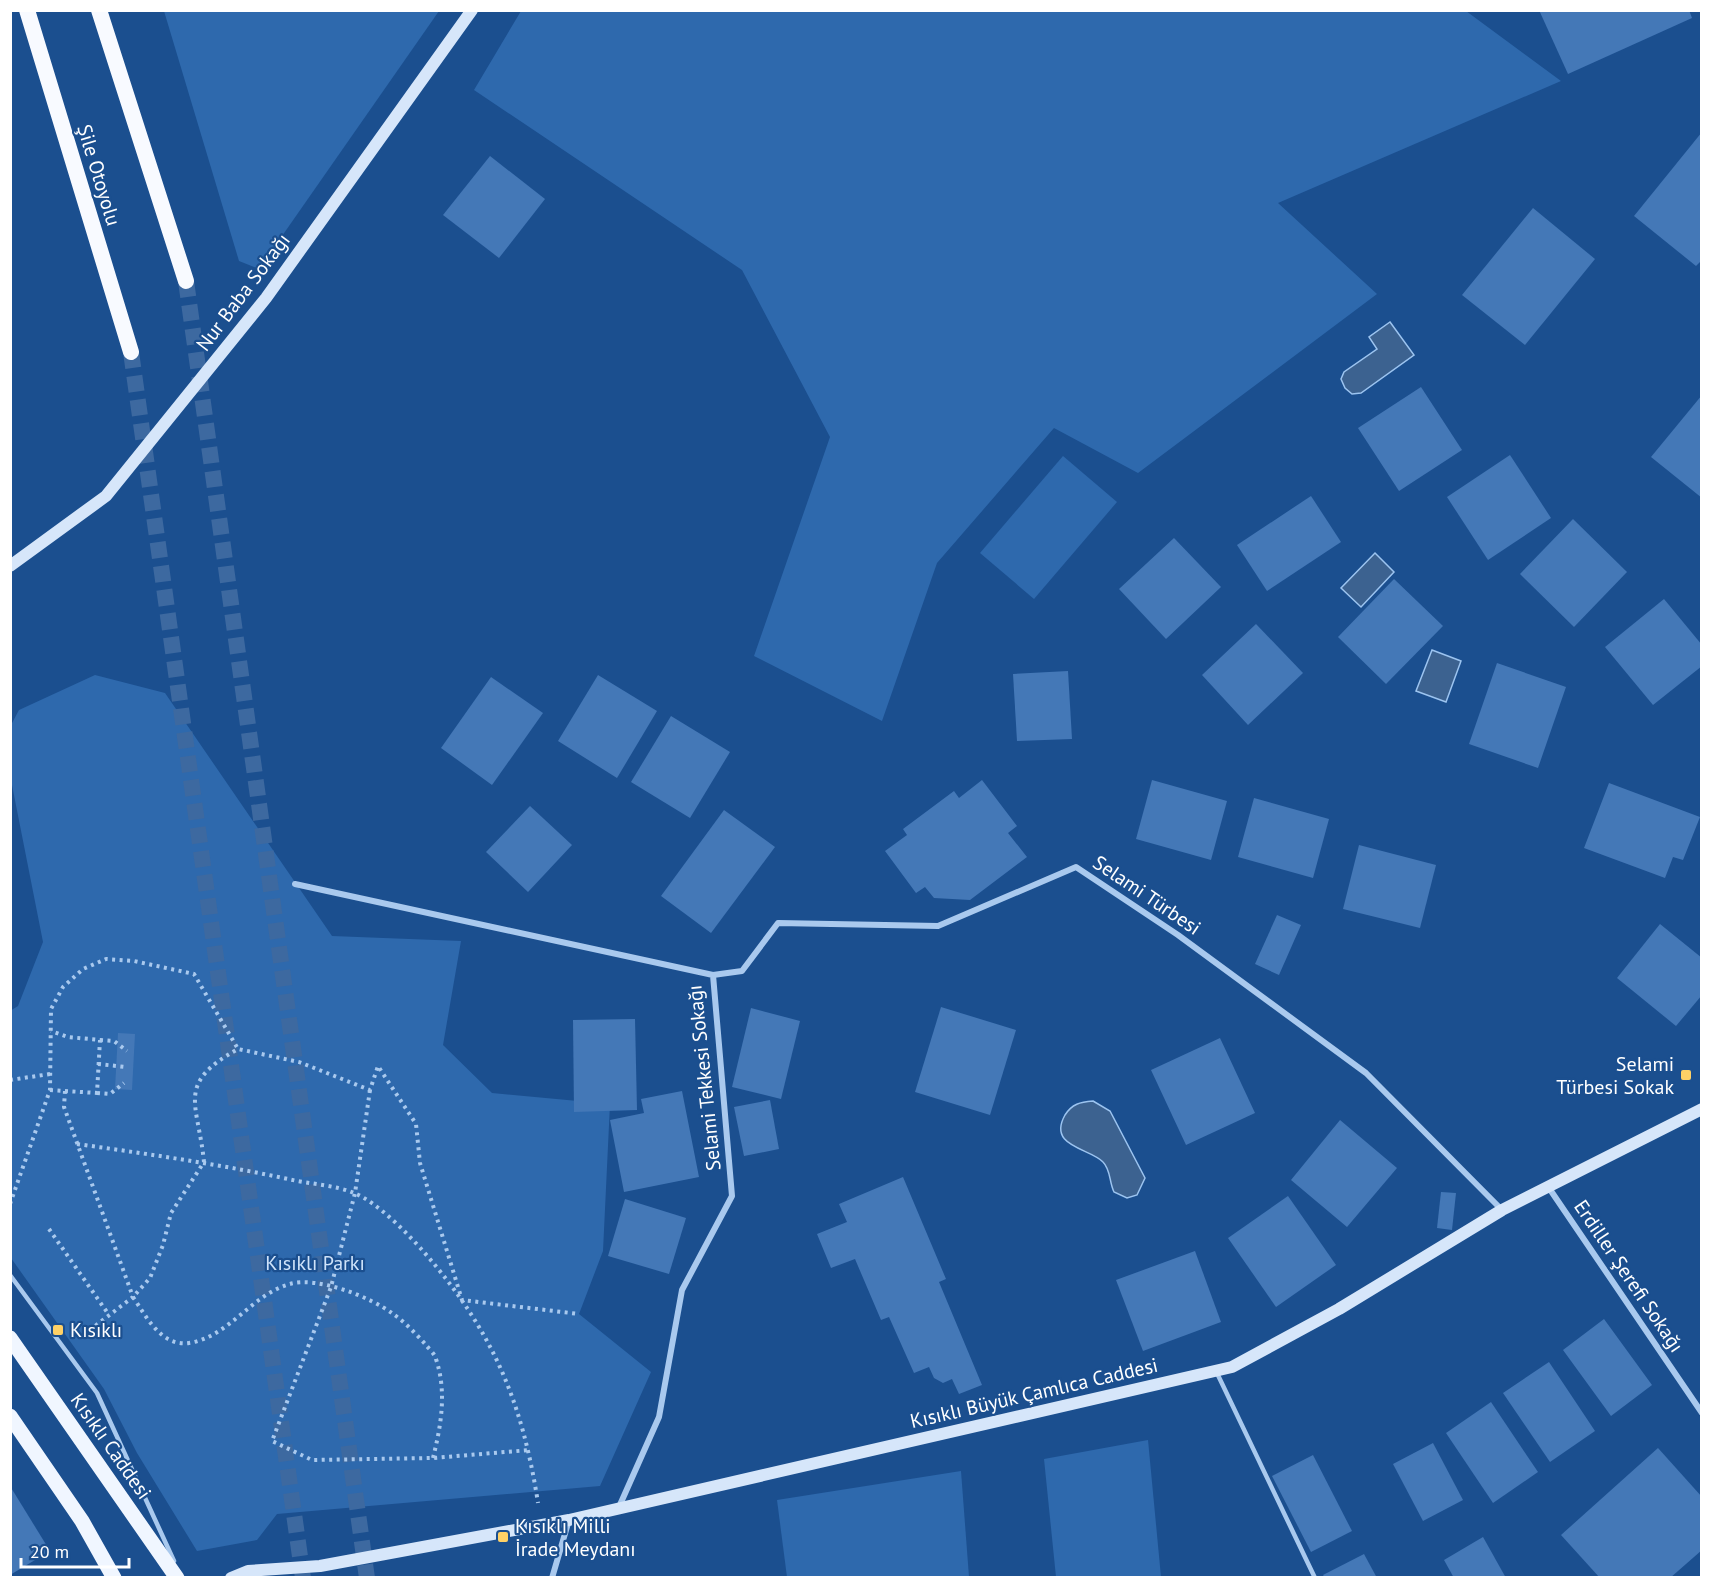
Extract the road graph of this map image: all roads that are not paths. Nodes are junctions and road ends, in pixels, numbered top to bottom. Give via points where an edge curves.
1 (27, 10) edge
2 (99, 10) edge
3 (472, 10) edge
4 (186, 281) tunnel mouth
5 (131, 352) tunnel mouth
6 (10, 566) edge
7 (295, 884) dead end
8 (713, 975) junction
9 (1701, 1109) edge
10 (1550, 1188) junction
11 (1502, 1210) junction
12 (10, 1275) edge
13 (10, 1338) edge
14 (1216, 1371) junction
15 (1701, 1413) edge
16 (10, 1416) edge
17 (618, 1508) junction
18 (569, 1520) junction
19 (320, 1566) junction
20 (114, 1578) edge
21 (179, 1578) edge
22 (231, 1578) edge
23 (305, 1578) edge
24 (552, 1578) edge
25 (1315, 1578) edge

1 - 5 highway, Şile Otoyolu
2 - 4 highway
3 - 6 main road, Nur Baba Sokağı via 266,298 106,496
7 - 8 street, Selami Tekkesi Sokağı
8 - 11 street, Selami Türbesi via 742,971 778,923 938,926 1076,867 1178,935 1366,1073
8 - 17 street, Selami Tekkesi Sokağı via 732,1196 682,1290 659,1417
9 - 10 main road, Kısıklı Büyük Çamlıca Caddesi
10 - 11 main road, Kısıklı Büyük Çamlıca Caddesi
10 - 15 street, Erdiller Şerefi Sokağı
11 - 14 main road, Kısıklı Büyük Çamlıca Caddesi via 1339,1309 1232,1367
12 - 21 lane via 97,1393
13 - 21 main road, Kısıklı Caddesi
14 - 17 main road, Kısıklı Büyük Çamlıca Caddesi
14 - 25 lane
16 - 20 main road via 82,1521
17 - 18 main road, Kısıklı Büyük Çamlıca Caddesi
18 - 19 main road, Kısıklı Büyük Çamlıca Caddesi
18 - 24 street
19 - 22 main road, Kısıklı Büyük Çamlıca Caddesi via 248,1571
19 - 23 main road, Kısıklı Büyük Çamlıca Caddesi

